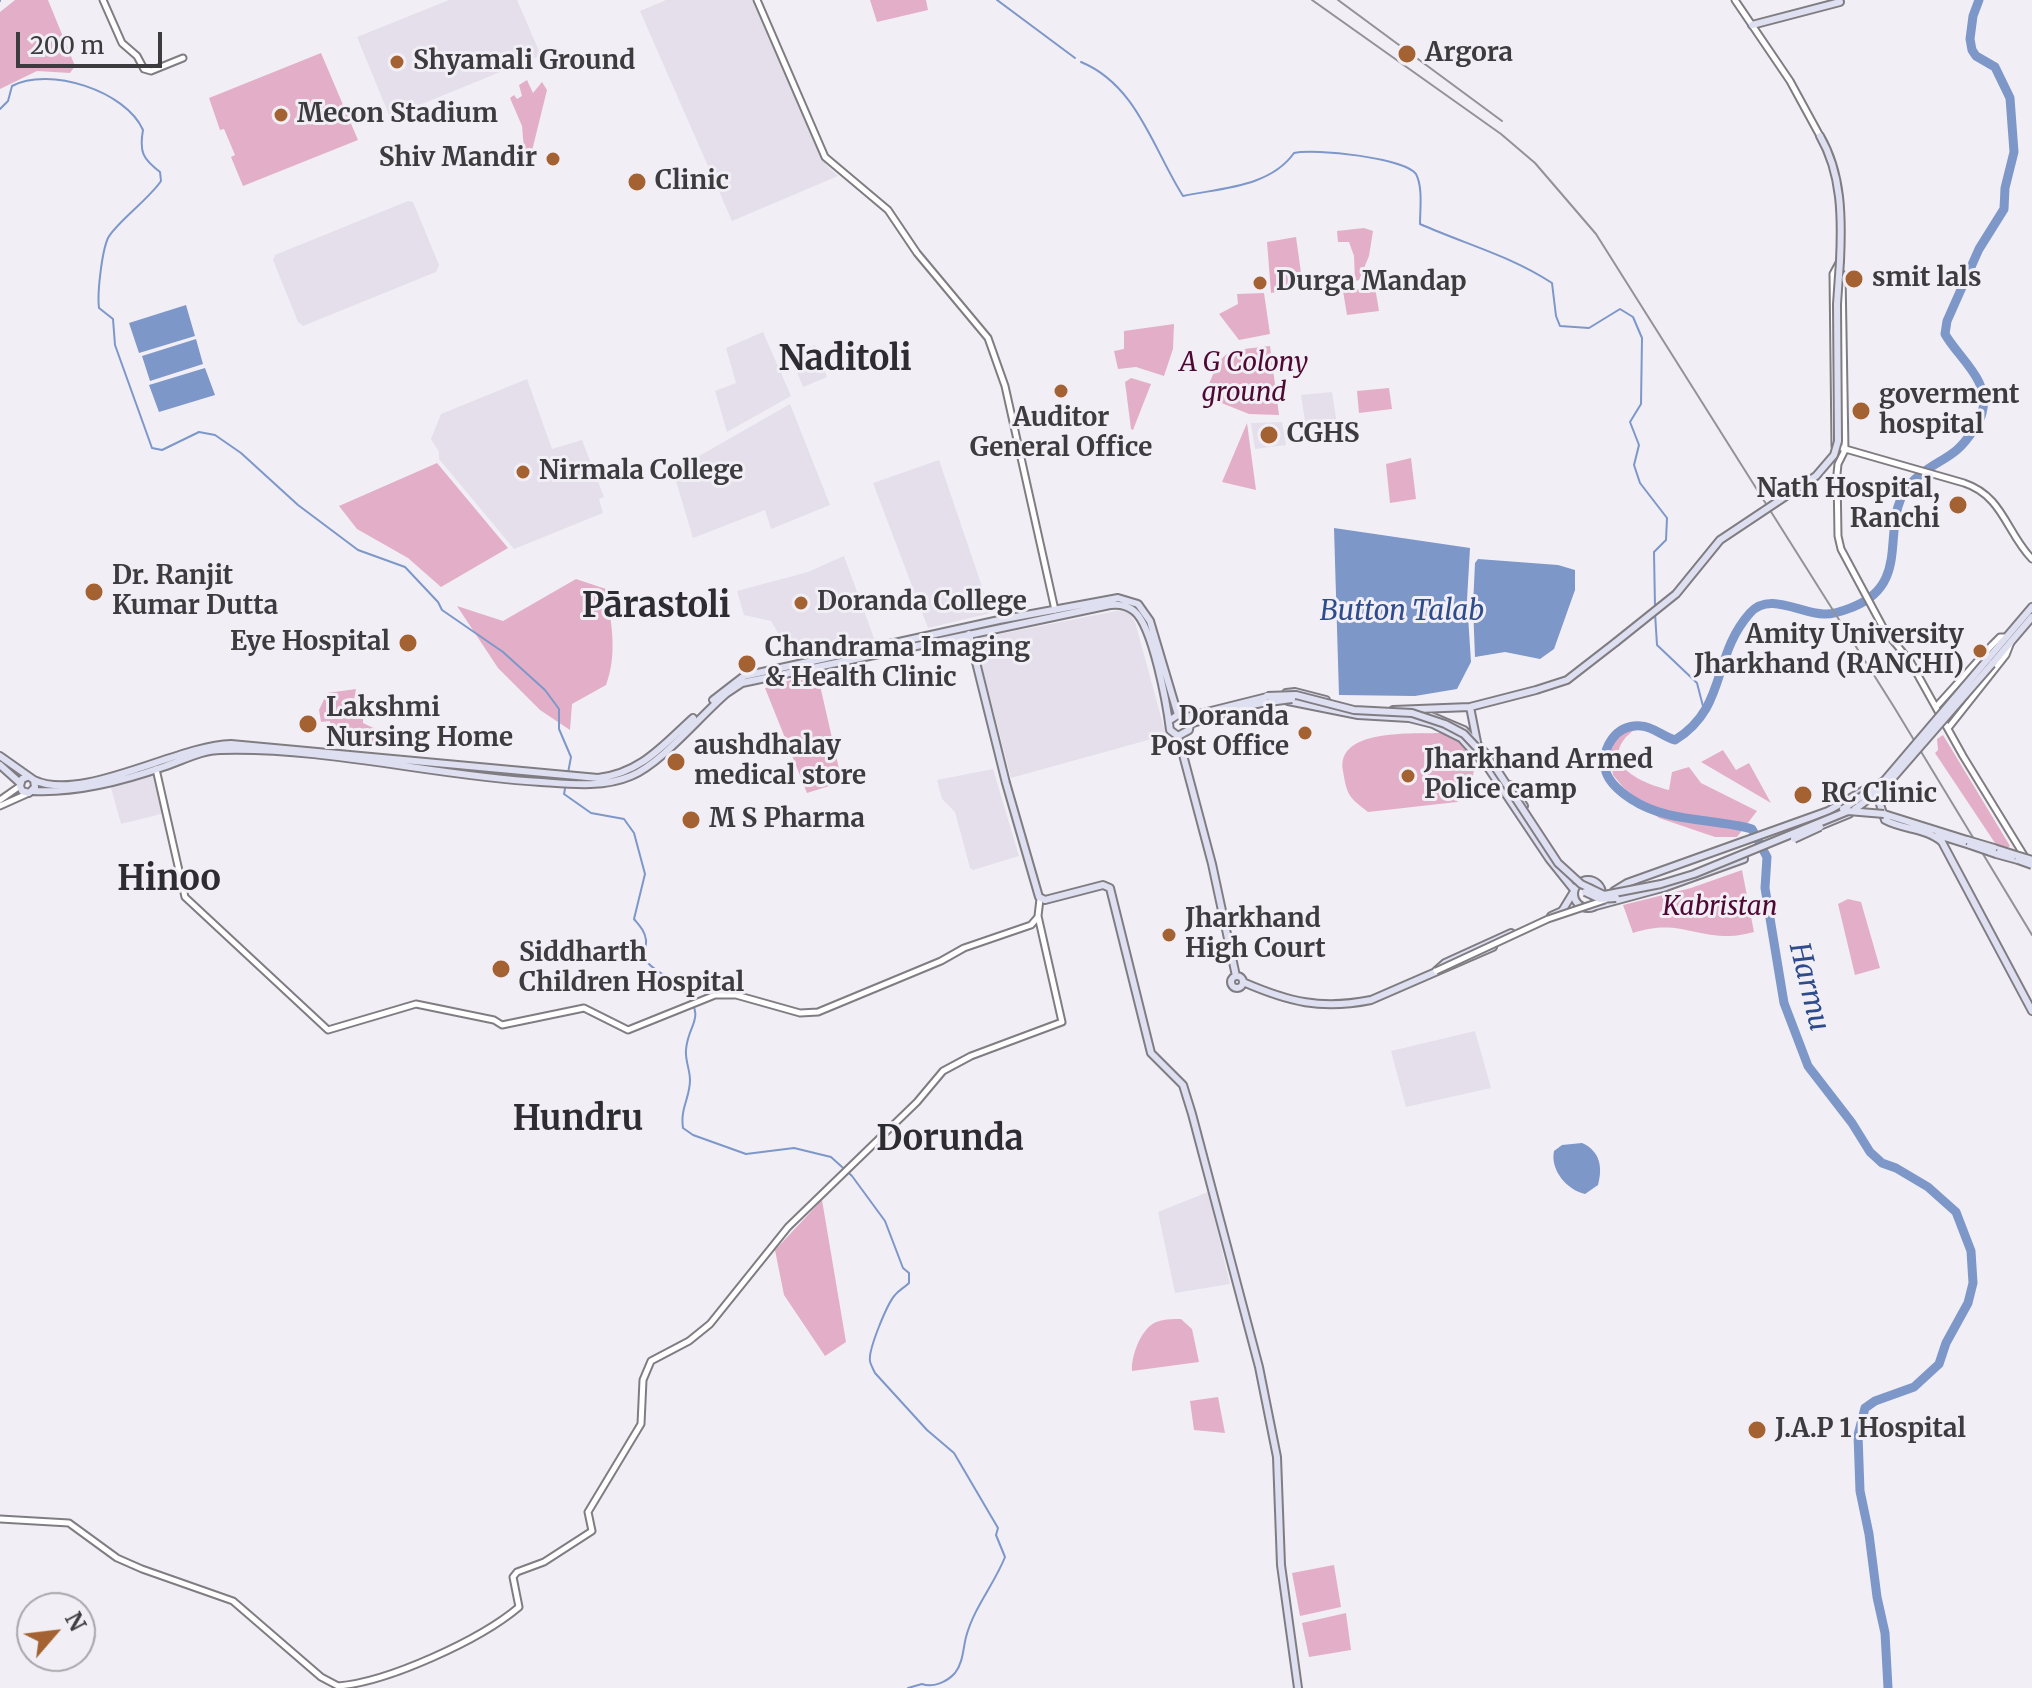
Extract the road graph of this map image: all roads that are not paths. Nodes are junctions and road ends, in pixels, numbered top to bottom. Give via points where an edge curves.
1 (103, 0) edge
2 (757, 0) edge
3 (1735, 0) edge
4 (1840, 1) edge
5 (1752, 25) junction
6 (183, 58) dead end
7 (1820, 136) joint
8 (1840, 261) junction
9 (1845, 450) junction
10 (2032, 559) edge
11 (2032, 607) edge
12 (1055, 612) junction
13 (2032, 617) edge
14 (969, 634) junction
15 (2009, 639) junction
16 (1268, 699) junction
17 (1470, 707) junction
18 (1936, 707) junction
19 (1393, 710) junction
20 (1178, 715) junction
21 (1170, 720) junction
22 (1188, 720) junction
23 (1949, 728) junction
24 (1178, 736) junction
25 (1477, 742) junction
26 (0, 756) edge
27 (0, 765) edge
28 (156, 769) junction
29 (543, 773) junction
30 (30, 779) junction
31 (585, 780) junction
32 (544, 782) junction
33 (20, 784) junction
34 (31, 792) junction
35 (0, 803) edge
36 (1885, 816) junction
37 (1744, 856) junction
38 (2019, 857) junction
39 (2031, 863) edge
40 (2032, 874) edge
41 (1582, 881) junction
42 (1602, 891) junction
43 (1614, 891) junction
44 (1574, 892) junction
45 (1040, 899) junction
46 (1606, 900) junction
47 (1585, 909) junction
48 (1038, 916) junction
49 (1436, 971) junction
50 (2032, 1011) edge
51 (0, 1519) edge
52 (1298, 1688) edge

1 - 6 street via 122,43 144,69
2 - 12 street via 825,157 888,210 991,342
3 - 5 street
4 - 5 main road
5 - 7 street
7 - 8 main road via 1836,173
8 - 9 street
8 - 9 street via 1833,274 1833,443
8 - 17 main road, bridge via 1834,455 1816,476 1720,540 1676,594 1567,680
9 - 10 street via 1969,485 1991,498
9 - 18 street via 1838,464 1841,549 1873,612
11 - 15 main road
12 - 14 main road
12 - 20 main road via 1118,598 1138,604 1150,621
12 - 21 main road via 1119,604 1136,612 1145,626
12 - 31 main road via 744,676 639,766
13 - 15 main road
14 - 31 main road via 742,683 643,769 615,781
14 - 45 main road
15 - 18 street via 2000,637
15 - 23 street via 2006,655
15 - 37 main road, bridge via 1884,781 1853,804
16 - 19 main road via 1295,692 1352,707
16 - 22 main road
16 - 36 main road, bridge via 1296,695 1354,710 1412,713 1464,734 1501,775 1558,863 1581,884 1604,895 1694,874 1848,811
16 - 44 main road via 1409,718 1461,738 1489,769
16 - 46 main road, bridge via 1411,716 1462,736 1496,774 1554,861 1584,891
17 - 19 main road
17 - 25 main road
18 - 23 street
19 - 25 main road via 1413,710 1448,722
20 - 21 main road
20 - 22 main road
21 - 24 main road via 1170,730
22 - 24 main road via 1186,734
23 - 38 street
24 - 49 main road via 1236,976 1271,994 1336,1006 1371,1000
25 - 41 main road via 1545,842
26 - 30 main road
27 - 33 main road
28 - 32 main road via 207,751 238,750
28 - 34 main road via 68,790
28 - 48 street via 185,897 324,1029 416,1004 502,1025 584,1008 628,1030 715,995 818,1012 964,948 1031,925
29 - 30 main road via 220,744 72,785
29 - 31 main road
29 - 32 main road
30 - 33 main road
30 - 34 main road via 35,787
31 - 32 main road
33 - 34 main road via 22,791
33 - 35 street
34 - 35 street
36 - 38 main road, bridge
36 - 46 main road, bridge via 1849,814 1695,876
37 - 43 main road via 1666,882
37 - 47 main road via 1666,887
38 - 39 main road, bridge
39 - 40 street
41 - 42 main road via 1595,881
41 - 44 main road
42 - 43 main road
42 - 47 main road via 1598,904
43 - 50 main road via 1839,807 1871,786 1885,820 1942,842
44 - 47 main road
44 - 49 main road via 1563,909
45 - 48 street
45 - 52 main road via 1103,885 1110,888 1151,1053 1183,1085 1271,1423 1283,1581
46 - 49 street, bridge via 1548,919
47 - 49 main road
48 - 51 street via 1062,1022 943,1071 781,1234 704,1330 648,1364 641,1424 588,1512 592,1531 544,1562 517,1572 513,1577 519,1607 481,1633 380,1677 333,1685 233,1601 117,1558 69,1523

